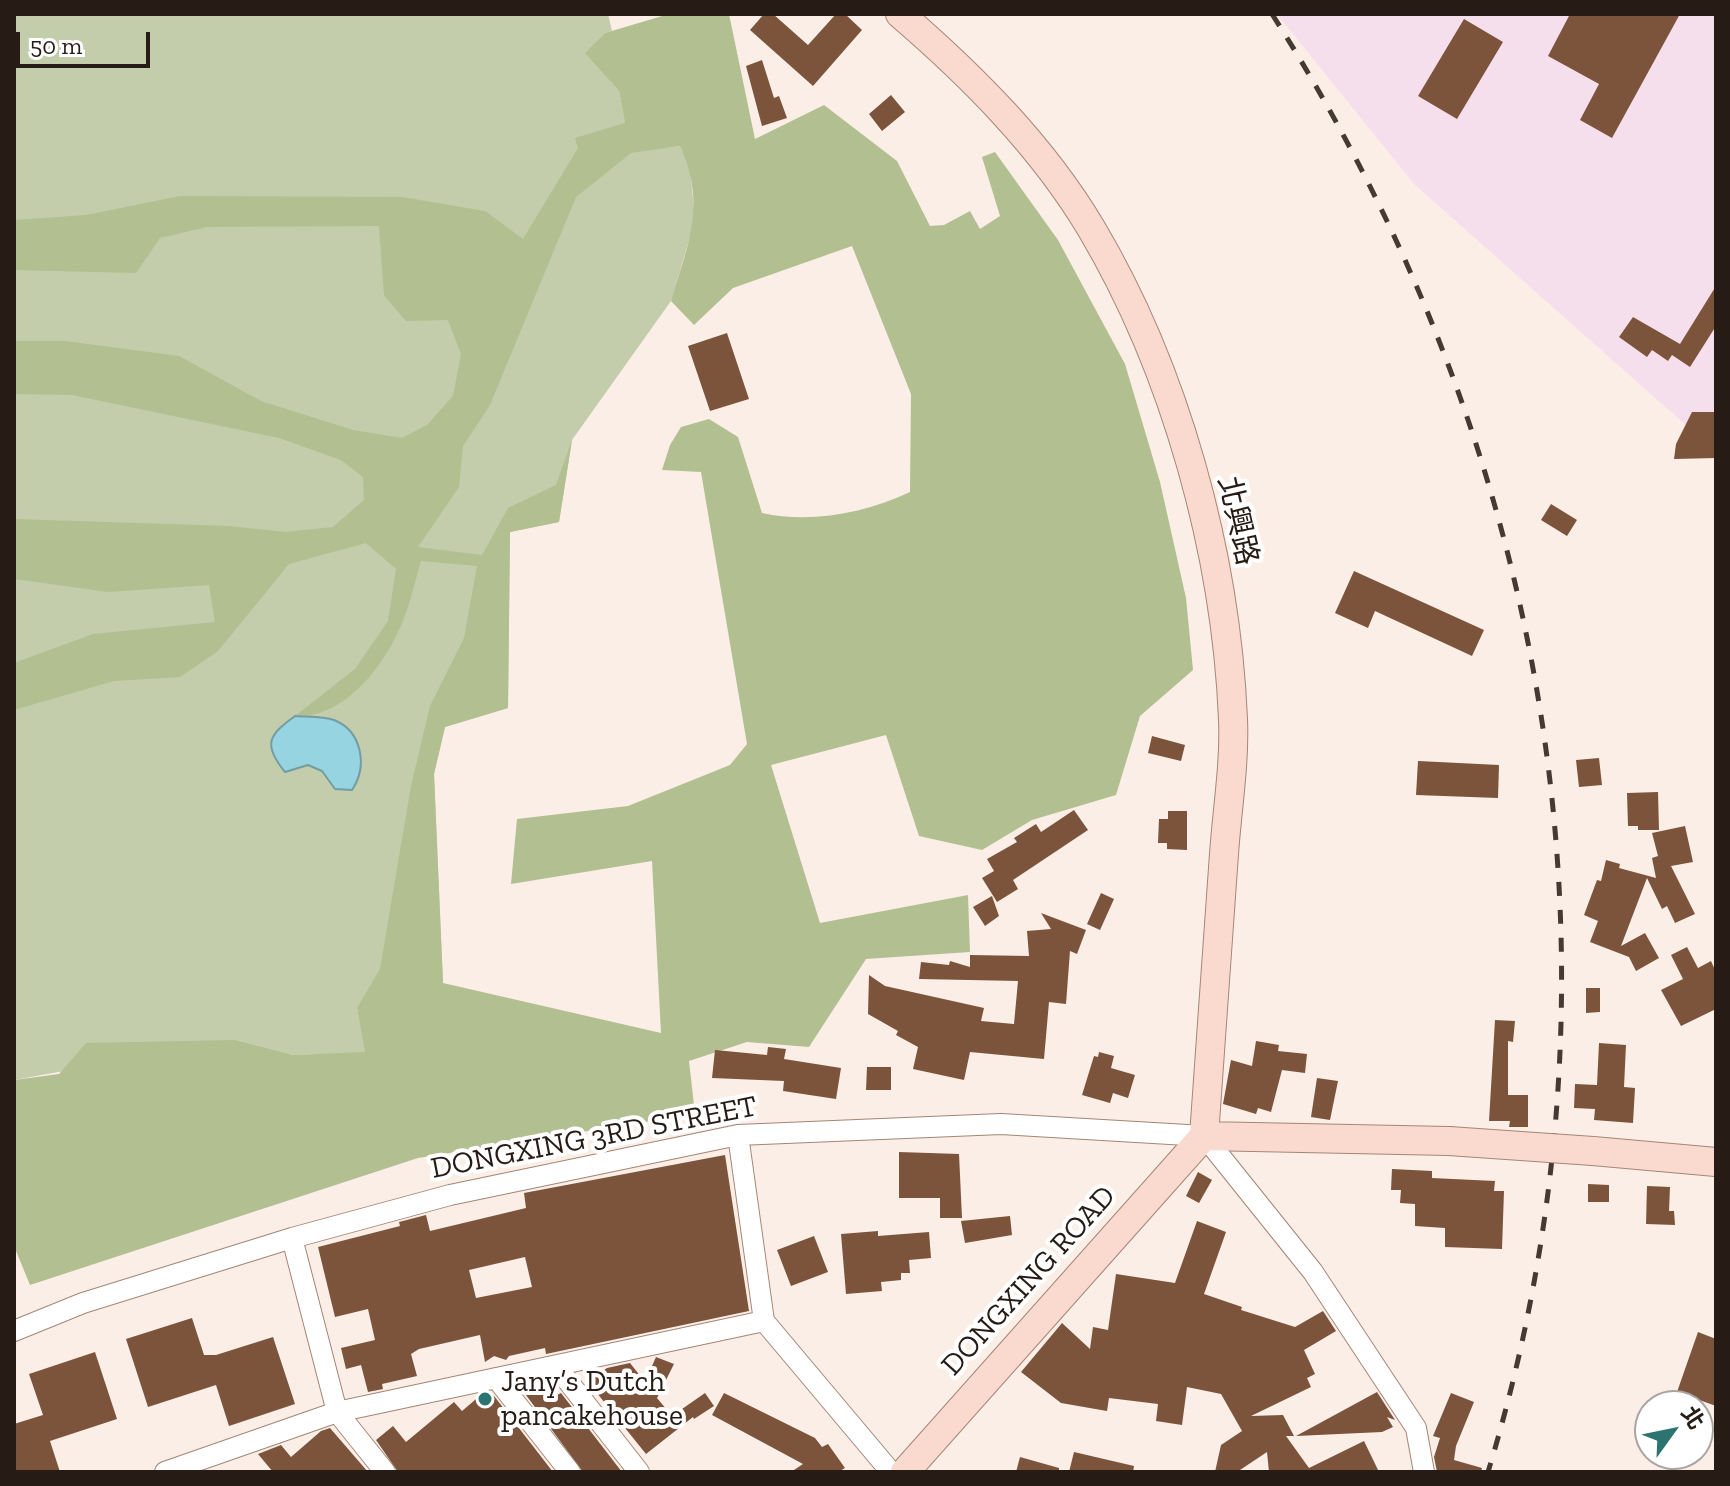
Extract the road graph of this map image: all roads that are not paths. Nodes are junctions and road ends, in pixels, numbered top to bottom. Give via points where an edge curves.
1 (900, 14) edge
2 (738, 1135) junction
3 (1204, 1136) junction
4 (1716, 1162) edge
5 (292, 1238) junction
6 (764, 1321) junction
7 (14, 1331) edge
8 (556, 1366) junction
9 (496, 1378) junction
10 (337, 1412) junction
11 (165, 1472) edge
12 (385, 1472) edge
13 (570, 1472) edge
14 (639, 1472) edge
15 (891, 1472) edge
16 (905, 1472) edge
17 (1424, 1472) edge

1 - 3 street, 北興路 via 963,68 1090,227 1140,322 1178,423 1225,616 1233,722
2 - 3 street, DONGXING 3RD STREET via 1001,1124
2 - 5 street, DONGXING 3RD STREET via 450,1195
2 - 6 street
3 - 4 street, bridge via 1449,1141
3 - 16 street, DONGXING ROAD
3 - 17 street via 1313,1272 1416,1428
5 - 7 street, DONGXING 3RD STREET via 83,1303
5 - 10 street
6 - 8 street
6 - 15 street
8 - 9 street
8 - 14 street
9 - 10 street
9 - 13 street
10 - 11 street
10 - 12 street

